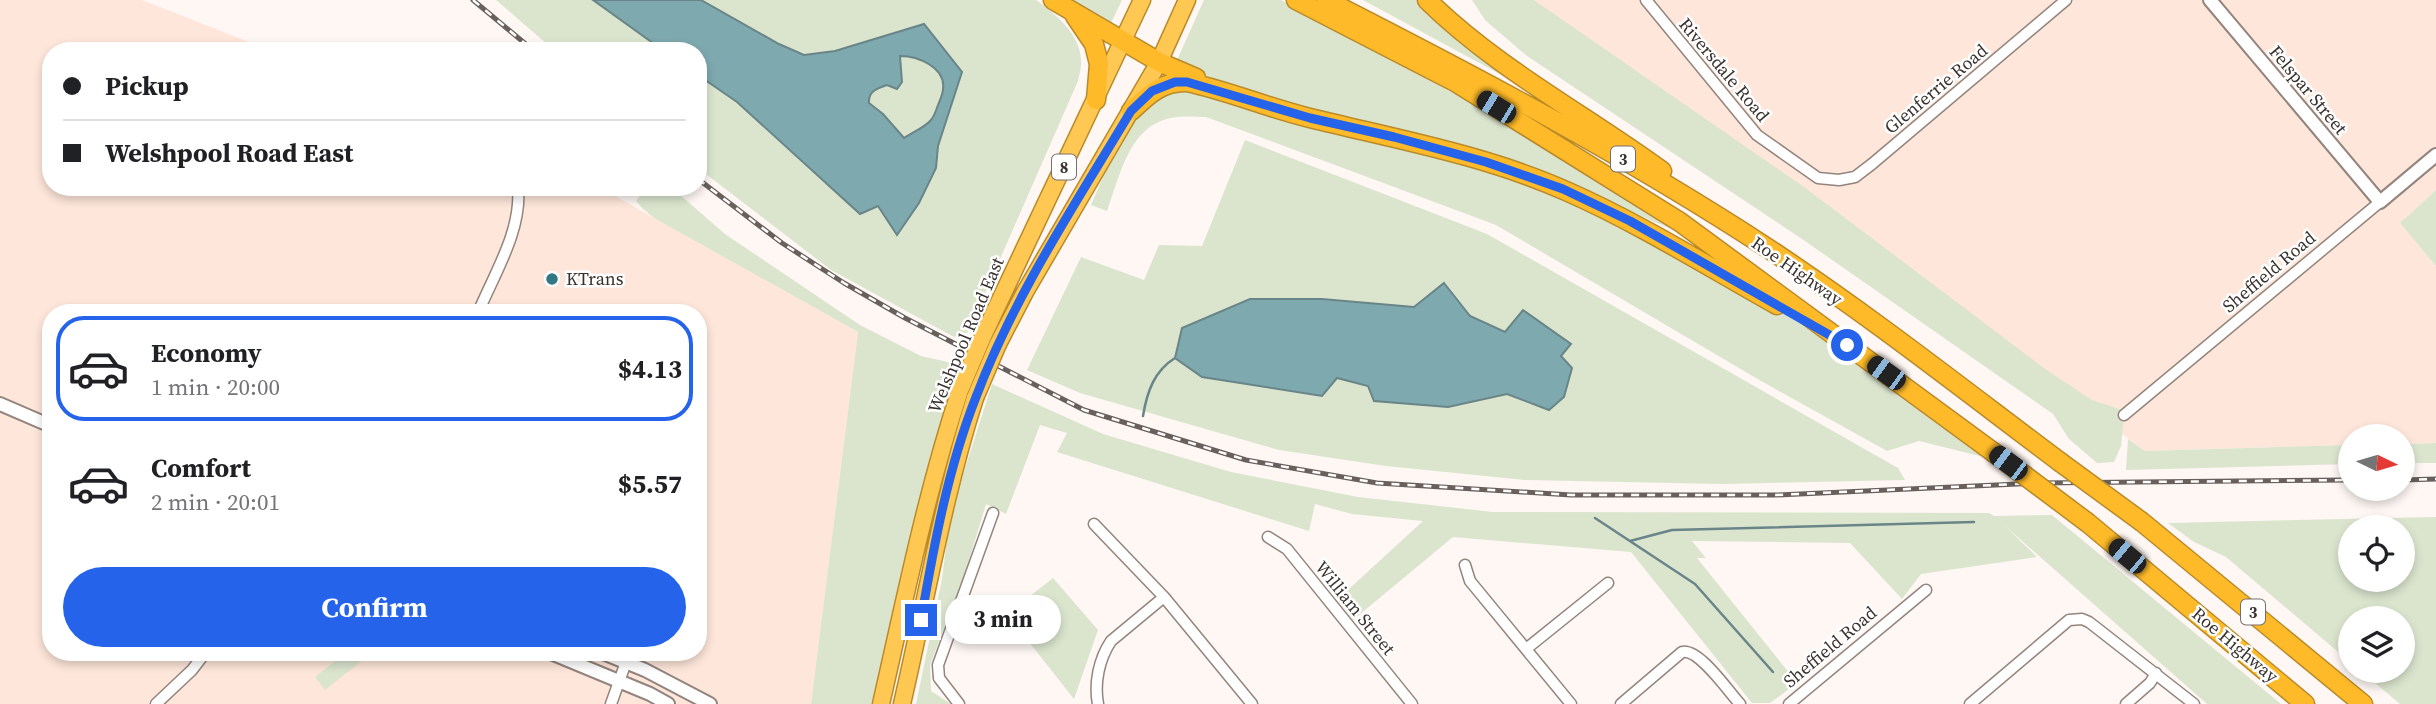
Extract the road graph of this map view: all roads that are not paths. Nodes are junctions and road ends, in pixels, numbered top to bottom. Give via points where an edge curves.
1 (1053, 0) edge
2 (1142, 0) edge
3 (1187, 0) edge
4 (1296, 0) edge
5 (1326, 0) edge
6 (1427, 0) edge
7 (1646, 0) edge
8 (2066, 0) edge
9 (2210, 0) edge
10 (1071, 12) junction
11 (1123, 42) junction
12 (1159, 62) junction
13 (1096, 100) junction
14 (1251, 102) junction
15 (1131, 111) junction
16 (2436, 155) edge
17 (1818, 177) joint
18 (519, 196) edge
19 (2380, 202) junction
20 (1769, 250) junction
21 (482, 304) edge
22 (1847, 345) junction
23 (968, 394) junction
24 (0, 404) edge
25 (2124, 415) dead end
26 (42, 422) edge
27 (993, 513) dead end
28 (1094, 524) dead end
29 (1268, 537) dead end
30 (1465, 565) dead end
31 (1608, 583) dead end
32 (1926, 590) dead end
33 (1164, 597) junction
34 (1526, 649) junction
35 (199, 661) edge
36 (570, 661) edge
37 (626, 662) joint
38 (2156, 673) junction
39 (618, 681) junction
40 (902, 703) edge
41 (1794, 703) edge
42 (156, 704) edge
43 (611, 704) edge
44 (668, 704) edge
45 (710, 704) edge
46 (881, 704) edge
47 (959, 704) edge
48 (1098, 704) edge
49 (1252, 704) edge
50 (1412, 704) edge
51 (1571, 704) edge
52 (1621, 704) edge
53 (1740, 704) edge
54 (1970, 704) edge
55 (2126, 704) edge
56 (2194, 704) edge
57 (2305, 704) edge
58 (2363, 704) edge

1 - 10 highway
2 - 11 highway, Welshpool Road East / 8
3 - 12 highway, Welshpool Road East / 8
4 - 22 highway, Roe Highway / 3 via 1457,83 1554,143 1679,222
5 - 20 highway, Roe Highway / 3 via 1508,94
6 - 20 highway via 1486,51 1622,142
7 - 17 street, Riversdale Road via 1757,135
8 - 17 street, Glenferrie Road via 1855,177
9 - 19 street, Felspar Street
10 - 11 highway
10 - 13 highway via 1094,44 1099,64
11 - 12 highway
11 - 13 highway, Welshpool Road East / 8
12 - 14 highway
12 - 15 highway, Welshpool Road East / 8
13 - 23 highway, Welshpool Road East / 8, bridge via 983,336
14 - 15 highway via 1175,82 1152,91
14 - 22 highway via 1486,162 1563,189 1630,221
15 - 23 highway, Welshpool Road East / 8, bridge
16 - 19 street, Sheffield Road
18 - 21 street via 515,226
19 - 25 street, Sheffield Road
20 - 58 highway, Roe Highway / 3, bridge via 2142,522
22 - 57 highway, Roe Highway / 3, bridge via 2088,523
23 - 40 highway, Welshpool Road East / 8
23 - 46 highway, Welshpool Road East / 8 via 942,447
24 - 26 street
27 - 47 street via 938,665 939,678
28 - 33 street
29 - 50 street, William Street via 1287,550
30 - 34 street via 1467,577
31 - 34 street
32 - 41 street, Sheffield Road
33 - 48 street via 1106,648 1097,683
33 - 49 street
34 - 51 street
35 - 42 street
36 - 39 street
37 - 39 street
37 - 45 street
38 - 54 street via 2089,622 2077,618
38 - 55 street
38 - 56 street
39 - 43 street
39 - 44 street
52 - 53 street via 1687,651 1698,656

